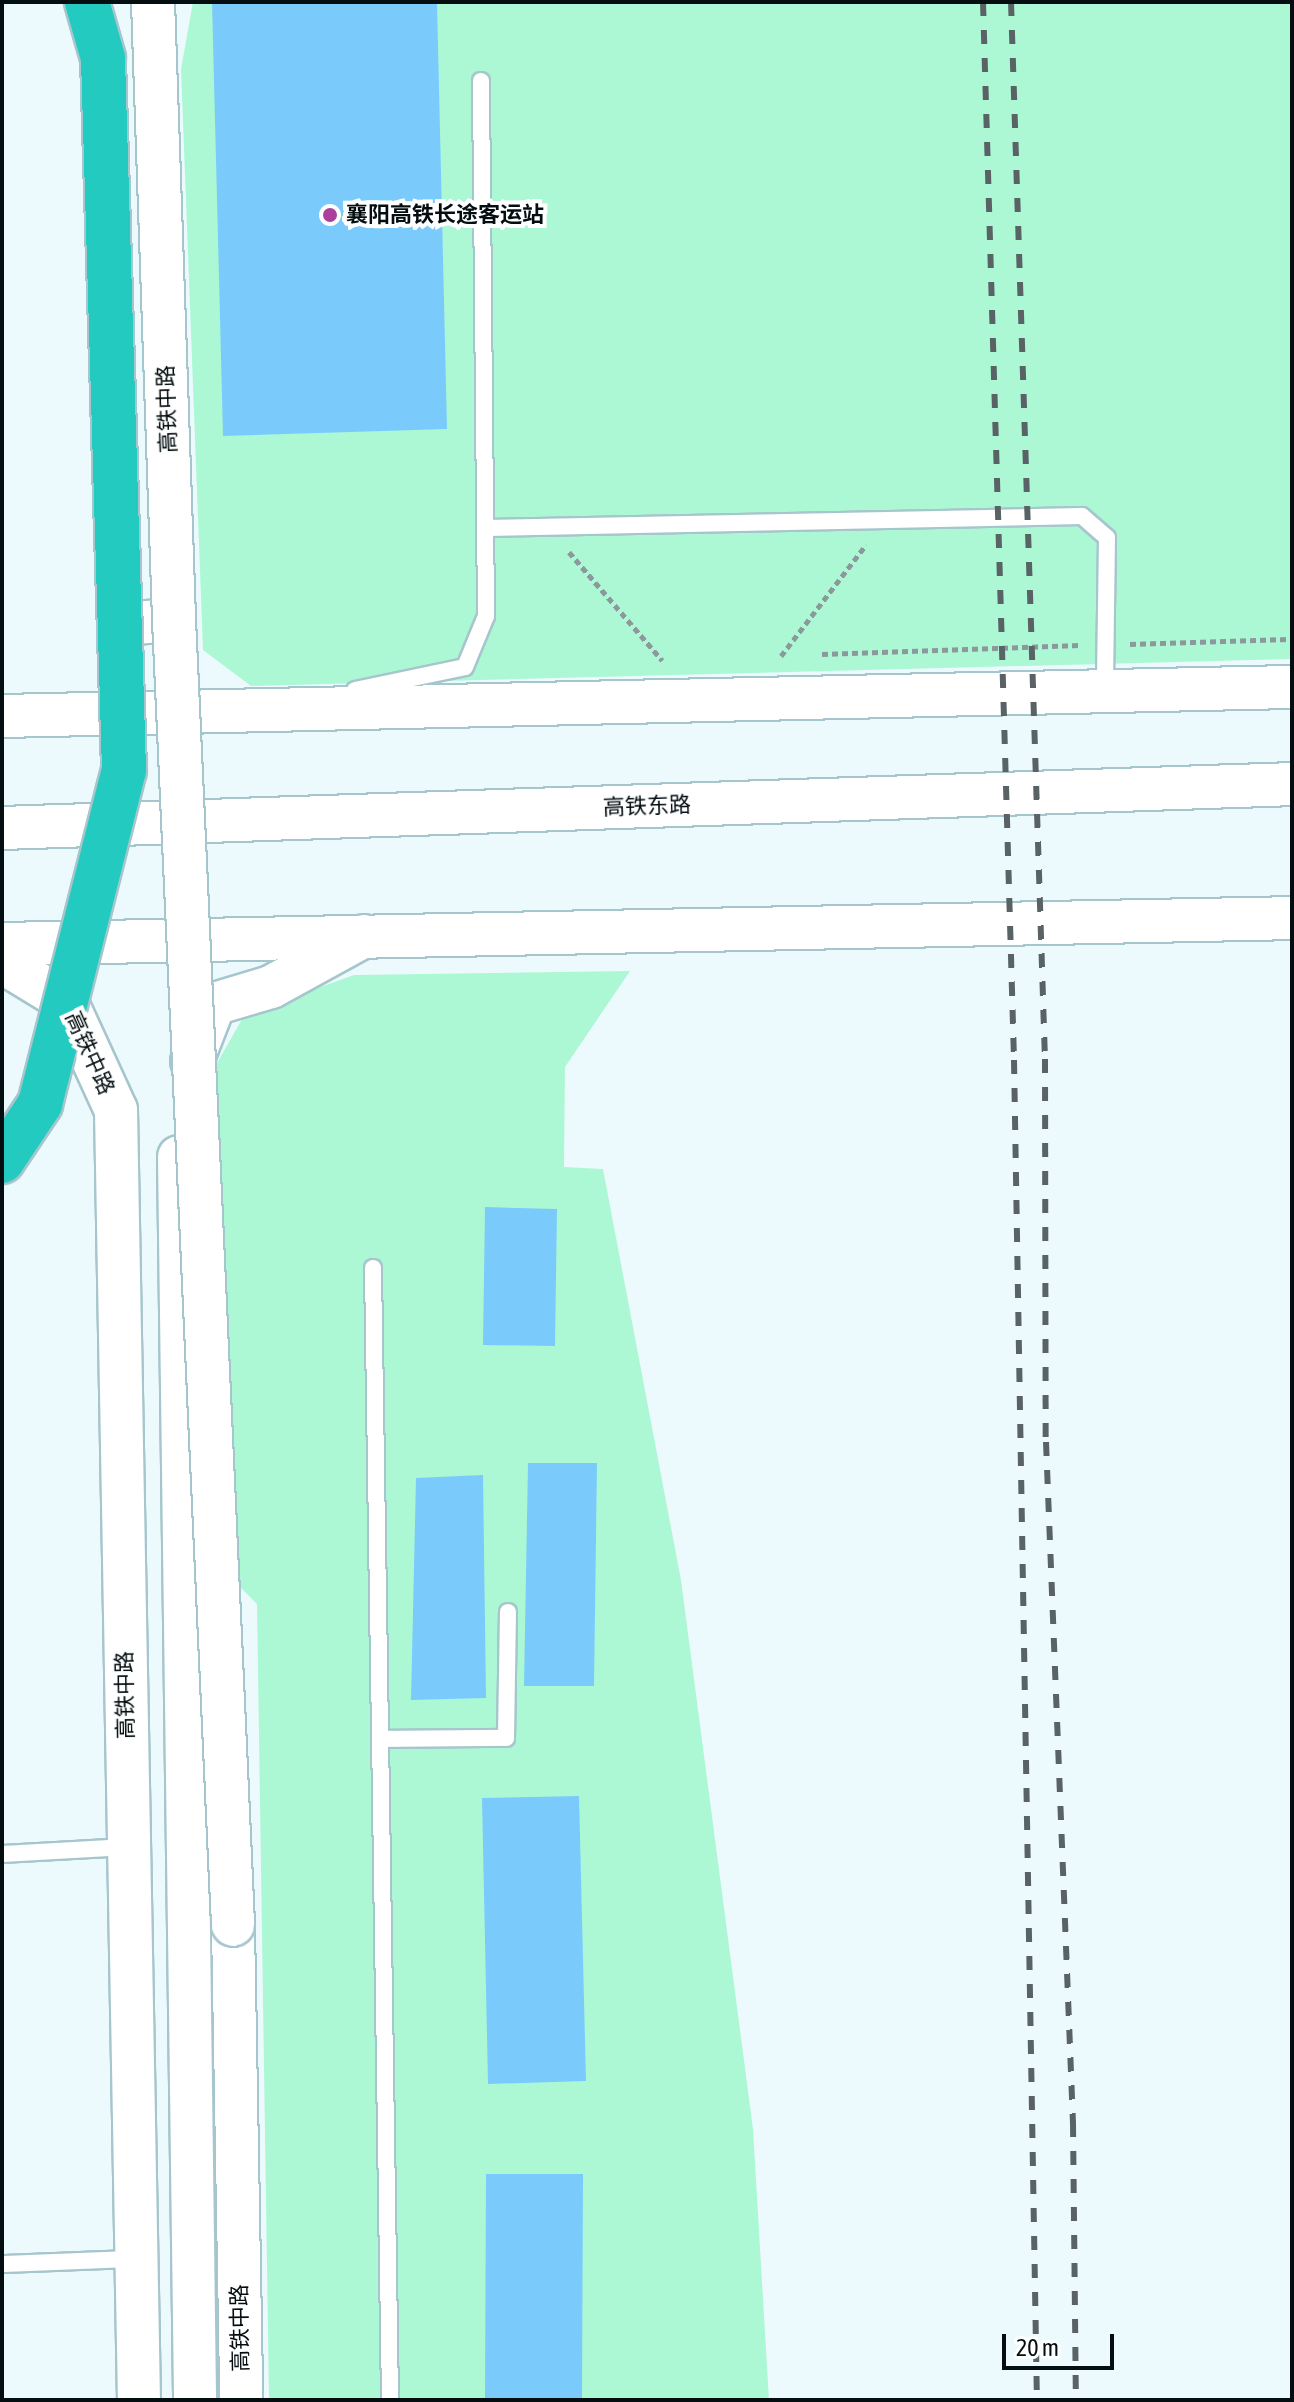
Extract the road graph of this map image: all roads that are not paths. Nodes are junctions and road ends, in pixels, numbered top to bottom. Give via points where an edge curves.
1 (87, 2) edge
2 (153, 2) edge
3 (154, 53) junction
4 (103, 58) junction
5 (481, 81) dead end
6 (486, 528) junction
7 (174, 620) junction
8 (120, 624) junction
9 (1292, 687) edge
10 (1105, 691) junction
11 (251, 710) junction
12 (2, 716) edge
13 (1292, 784) edge
14 (2, 828) edge
15 (1292, 918) edge
16 (364, 936) junction
17 (2, 944) edge
18 (2, 962) edge
19 (2, 1161) edge
20 (373, 1268) dead end
21 (508, 1612) dead end
22 (380, 1739) junction
23 (128, 1847) junction
24 (2, 1854) edge
25 (135, 2259) junction
26 (2, 2264) edge
27 (139, 2400) edge
28 (195, 2400) edge
29 (241, 2400) edge
30 (390, 2400) edge

1 - 4 highway, 高铁中路, bridge
2 - 3 street, 高铁中路, bridge
3 - 4 street
3 - 7 street, 高铁中路, bridge
4 - 8 highway, 高铁中路, bridge
5 - 6 lane
6 - 10 lane via 1082,516 1107,538
6 - 11 lane via 486,616 465,667
7 - 8 street
7 - 29 street, 高铁中路, bridge via 233,1925
8 - 19 highway, 高铁中路, bridge via 124,770 40,1104
9 - 10 street
10 - 11 street
11 - 12 street
13 - 14 street, 高铁东路
15 - 16 street
16 - 17 street
16 - 28 street, 高铁中路 via 271,987 214,1004 178,1095
18 - 23 street, 高铁中路 via 66,1001 116,1110
20 - 22 lane
21 - 22 lane via 506,1738
22 - 30 lane
23 - 24 lane
23 - 25 street, 高铁中路
25 - 26 lane
25 - 27 street, 高铁中路

